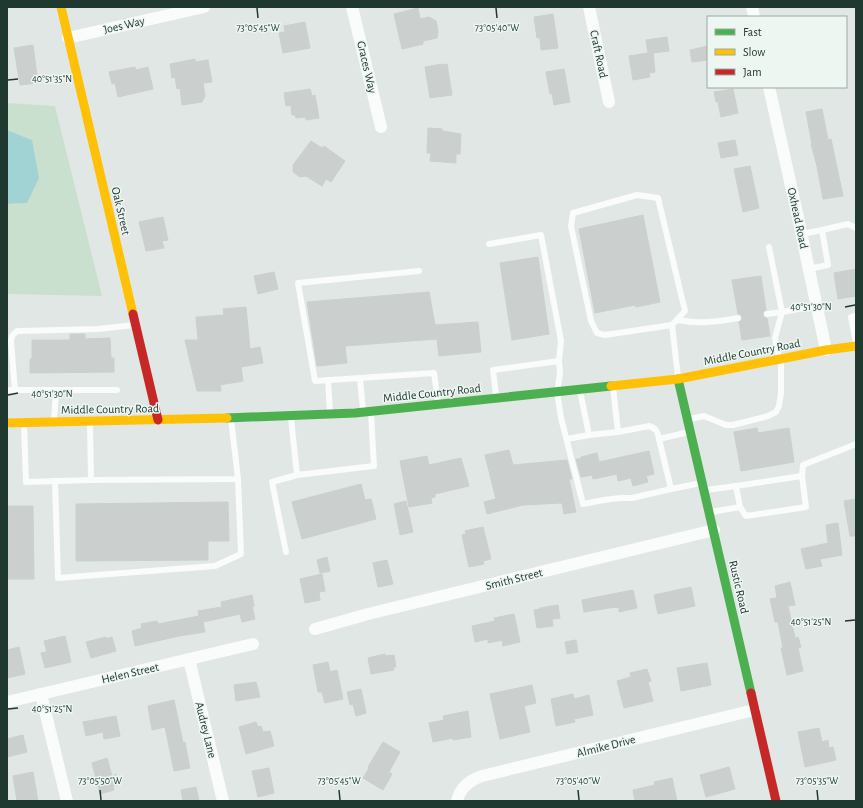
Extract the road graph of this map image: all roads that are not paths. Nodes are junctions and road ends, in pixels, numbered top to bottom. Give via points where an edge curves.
1 (61, 7) edge
2 (204, 7) edge
3 (352, 7) edge
4 (589, 7) edge
5 (68, 38) junction
6 (769, 88) edge
7 (609, 102) dead end
8 (381, 127) dead end
9 (856, 228) edge
10 (822, 230) junction
11 (802, 234) junction
12 (490, 244) dead end
13 (769, 247) dead end
14 (809, 269) junction
15 (418, 271) dead end
16 (816, 306) junction
17 (782, 312) junction
18 (767, 314) dead end
19 (856, 316) edge
20 (738, 318) dead end
21 (677, 320) junction
22 (136, 325) junction
23 (672, 325) junction
24 (856, 343) edge
25 (856, 346) edge
26 (826, 350) junction
27 (780, 359) junction
28 (559, 361) junction
29 (360, 379) junction
30 (678, 379) junction
31 (328, 380) junction
32 (612, 386) junction
33 (7, 390) edge
34 (15, 390) junction
35 (56, 390) junction
36 (117, 390) dead end
37 (580, 390) junction
38 (557, 392) junction
39 (497, 398) junction
40 (439, 404) junction
41 (367, 411) junction
42 (330, 414) junction
43 (291, 416) junction
44 (231, 418) junction
45 (688, 419) junction
46 (158, 420) junction
47 (90, 421) junction
48 (24, 422) junction
49 (54, 422) junction
50 (7, 423) edge
51 (691, 431) junction
52 (618, 432) junction
53 (588, 435) junction
54 (567, 439) junction
55 (659, 439) junction
56 (856, 444) edge
57 (297, 475) junction
58 (802, 476) junction
59 (238, 479) junction
60 (91, 480) junction
61 (55, 481) junction
62 (704, 486) junction
63 (736, 486) junction
64 (671, 489) junction
65 (740, 507) junction
66 (710, 513) junction
67 (714, 530) junction
68 (286, 552) dead end
69 (315, 630) dead end
70 (253, 644) dead end
71 (189, 659) junction
72 (41, 694) junction
73 (7, 702) edge
74 (754, 710) junction
75 (67, 801) edge
76 (223, 801) edge
77 (458, 801) edge
78 (776, 801) edge

1 - 5 main road, Oak Street
2 - 5 street, Joes Way
3 - 8 street, Graces Way
4 - 7 street, Craft Road
5 - 22 main road, Oak Street
6 - 11 street, Oxhead Road
9 - 10 lane via 848,224
10 - 11 lane
10 - 14 lane via 828,265
11 - 14 street, Oxhead Road
12 - 28 lane via 541,235 562,341
13 - 17 lane
14 - 16 street, Oxhead Road
15 - 31 lane via 298,283 315,381
16 - 17 lane
16 - 26 street, Oxhead Road
17 - 18 lane
17 - 27 lane via 775,338
19 - 24 lane via 851,317
20 - 21 lane via 695,323
21 - 23 lane
21 - 23 lane via 685,311 658,198 637,195 573,213 571,226 591,321 597,333 605,335
22 - 34 lane via 98,329 17,331 11,341
22 - 46 main road, Oak Street
23 - 30 lane
25 - 26 main road, Middle Country Road
26 - 27 main road, Middle Country Road
27 - 30 main road, Middle Country Road
27 - 45 lane via 781,393 776,412 733,425 726,425 704,416
28 - 38 lane
28 - 39 lane via 493,370
29 - 31 lane
29 - 40 lane via 434,373
29 - 41 lane
30 - 32 main road, Middle Country Road
30 - 45 main road, Rustic Road
31 - 42 lane
32 - 37 main road, Middle Country Road
32 - 52 lane
33 - 34 lane
34 - 35 lane
35 - 36 lane
35 - 49 lane
37 - 38 main road, Middle Country Road
37 - 53 lane
38 - 39 main road, Middle Country Road
38 - 54 lane
39 - 40 main road, Middle Country Road
40 - 41 main road, Middle Country Road
41 - 42 main road, Middle Country Road
41 - 57 lane via 374,466
42 - 43 main road, Middle Country Road
43 - 44 main road, Middle Country Road
43 - 57 lane
44 - 46 main road, Middle Country Road
44 - 59 lane
45 - 51 main road, Rustic Road
46 - 47 main road, Middle Country Road
47 - 49 main road, Middle Country Road
47 - 60 lane
48 - 49 main road, Middle Country Road
48 - 50 main road, Middle Country Road
48 - 61 lane via 26,482
51 - 55 lane
51 - 62 main road, Rustic Road
52 - 53 lane
52 - 55 lane via 649,426 657,431
53 - 54 lane
54 - 64 lane via 584,504 632,498
55 - 64 lane
56 - 58 lane via 803,465
57 - 68 lane via 272,482
58 - 63 lane
58 - 65 lane via 806,507 746,516
59 - 60 lane
59 - 61 lane via 241,554 215,566 58,578
60 - 61 lane
62 - 63 lane
62 - 64 lane
62 - 66 main road, Rustic Road
63 - 65 lane
65 - 66 lane
66 - 67 main road, Rustic Road
67 - 69 street, Smith Street via 368,614
67 - 74 main road, Rustic Road
70 - 71 street, Helen Street
71 - 72 street, Helen Street
71 - 76 street, Audrey Lane
72 - 73 street, Helen Street
72 - 75 street
74 - 77 street, Almike Drive via 482,776 468,783
74 - 78 main road, Rustic Road

